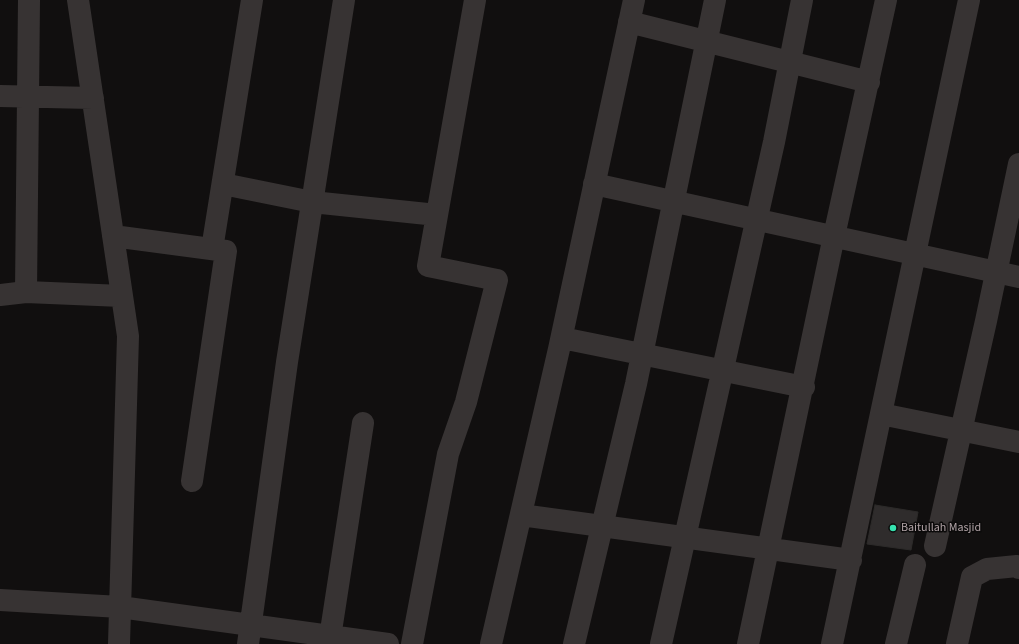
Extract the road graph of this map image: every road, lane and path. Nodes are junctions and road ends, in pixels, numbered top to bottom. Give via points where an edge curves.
1 (29, 0) edge
2 (78, 0) edge
3 (252, 0) edge
4 (344, 0) edge
5 (475, 0) edge
6 (634, 0) edge
7 (715, 0) edge
8 (802, 0) edge
9 (886, 0) edge
10 (969, 0) edge
11 (629, 22) junction
12 (706, 42) junction
13 (790, 62) junction
14 (868, 82) junction
15 (0, 96) edge
16 (28, 97) junction
17 (93, 98) junction
18 (1019, 164) edge
19 (223, 184) junction
20 (594, 184) junction
21 (312, 202) junction
22 (674, 202) junction
23 (437, 215) junction
24 (756, 220) junction
25 (113, 236) junction
26 (834, 236) junction
27 (212, 249) junction
28 (915, 254) junction
29 (996, 272) junction
30 (1019, 277) edge
31 (26, 292) junction
32 (0, 295) edge
33 (122, 296) junction
34 (562, 338) junction
35 (642, 353) junction
36 (723, 370) junction
37 (804, 387) junction
38 (881, 414) junction
39 (363, 423) dead end
40 (962, 430) junction
41 (1019, 442) edge
42 (192, 481) dead end
43 (521, 515) junction
44 (602, 526) junction
45 (685, 537) junction
46 (935, 546) dead end
47 (769, 549) junction
48 (850, 560) junction
49 (1018, 563) edge
50 (915, 565) dead end
51 (0, 600) edge
52 (120, 607) junction
53 (250, 635) edge
54 (329, 640) edge
55 (119, 644) edge
56 (388, 644) edge
57 (412, 644) edge
58 (491, 644) edge
59 (574, 644) edge
60 (661, 644) edge
61 (748, 644) edge
62 (832, 644) edge
63 (896, 644) edge
64 (957, 644) edge

1 - 16 street
2 - 17 street
3 - 19 street
4 - 21 street
5 - 23 street
6 - 11 street
7 - 12 street
8 - 13 street
9 - 14 street
10 - 28 street
11 - 12 street
11 - 20 street
12 - 13 street
12 - 22 street
13 - 14 street
13 - 24 street
14 - 26 street
15 - 16 street
16 - 17 street
16 - 31 street
17 - 25 street
18 - 29 street
19 - 21 street
19 - 27 street
20 - 22 street
20 - 34 street
21 - 23 street
21 - 53 street via 288,354
22 - 24 street
22 - 35 street
23 - 57 street via 428,266 497,280 466,402 448,454
24 - 26 street
24 - 36 street
25 - 27 street
25 - 33 street
26 - 28 street
26 - 37 street
27 - 42 street via 226,250
28 - 29 street
28 - 38 street
29 - 30 street
29 - 40 street
31 - 32 street
31 - 33 street
33 - 52 street via 128,336
34 - 35 street
34 - 43 street
35 - 36 street
35 - 44 street
36 - 37 street
36 - 45 street
37 - 47 street
38 - 40 street
38 - 48 street
39 - 54 street
40 - 41 street
40 - 46 street
43 - 44 street
43 - 58 street
44 - 45 street
44 - 59 street
45 - 47 street
45 - 60 street
47 - 48 street
47 - 61 street
48 - 62 street
49 - 64 street via 987,569 972,577
50 - 63 street
51 - 52 street
52 - 53 street
52 - 55 street
53 - 54 street
54 - 56 street

